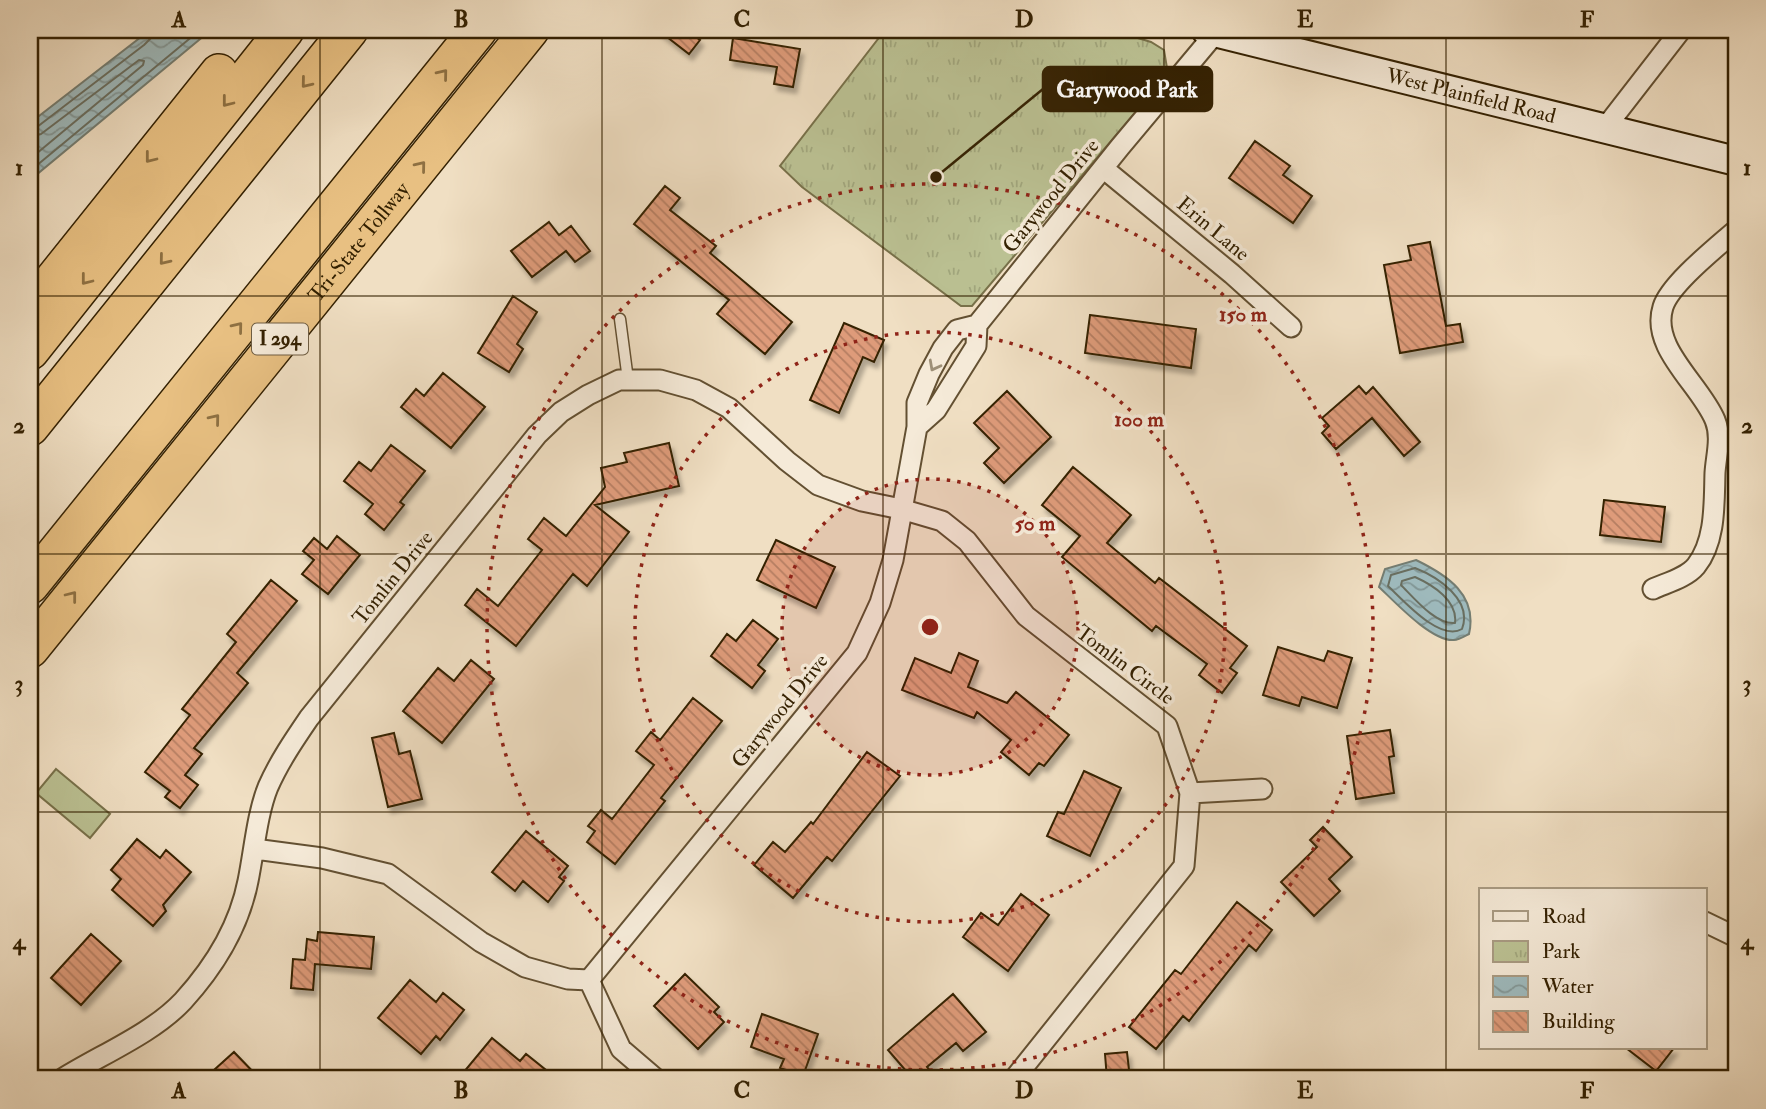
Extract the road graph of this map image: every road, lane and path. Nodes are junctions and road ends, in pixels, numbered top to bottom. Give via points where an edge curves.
1 (256, 30) edge
2 (285, 30) edge
3 (349, 30) edge
4 (478, 30) edge
5 (530, 30) edge
6 (1214, 30) edge
7 (1681, 30) edge
8 (1605, 128) junction
9 (1736, 161) edge
10 (1103, 168) junction
11 (1736, 230) edge
12 (30, 309) edge
13 (620, 319) dead end
14 (1291, 327) dead end
15 (30, 351) edge
16 (628, 380) junction
17 (30, 427) edge
18 (901, 509) junction
19 (30, 584) edge
20 (1653, 589) dead end
21 (30, 649) edge
22 (1262, 789) dead end
23 (1190, 793) junction
24 (254, 849) junction
25 (1706, 922) edge
26 (1736, 937) edge
27 (589, 980) junction
28 (62, 1079) edge
29 (656, 1079) edge
30 (1014, 1079) edge

1 -> 12 highway
2 -> 15 highway
3 -> 17 highway
19 -> 4 highway, Tri-State Tollway / I 294
21 -> 5 highway, Tri-State Tollway / I 294
6 - 8 main road, West Plainfield Road
6 - 10 street, Garywood Drive
7 - 8 street
8 - 9 main road, West Plainfield Road
10 - 14 street, Erin Lane
10 - 18 street, Garywood Drive via 977,326 976,346 936,410 917,427
11 - 20 street via 1681,281 1663,305 1660,327 1666,347 1716,421 1718,437 1713,523 1703,552 1683,576
13 - 16 lane
16 - 18 street, Tomlin Drive via 660,380 696,390 729,408 818,485 862,502
16 - 24 street, Tomlin Drive via 588,395 537,435 309,718 268,789
18 - 23 street, Tomlin Circle via 942,521 967,541 1026,616 1167,726
18 - 27 street, Garywood Drive via 893,560 858,653
22 - 23 street
23 - 30 street, Tomlin Circle via 1184,866
24 - 27 street via 322,858 388,874 525,967
24 - 28 street, Tomlin Drive via 234,928 214,963 181,1003 145,1031
25 - 26 street
27 - 29 street via 621,1049

